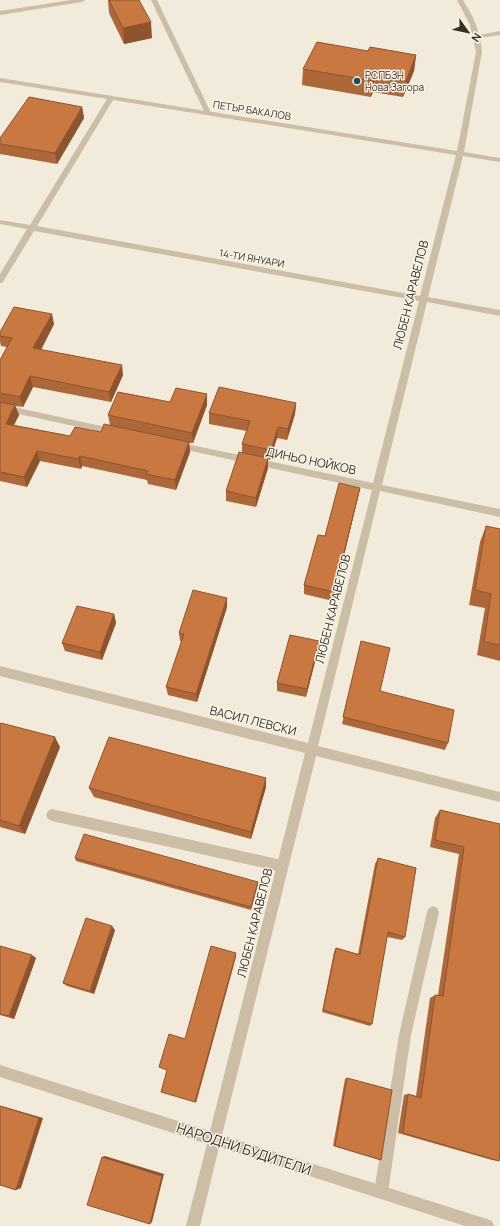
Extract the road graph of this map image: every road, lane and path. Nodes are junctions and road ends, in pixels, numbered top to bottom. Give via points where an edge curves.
1 (82, 0) edge
2 (154, 0) edge
3 (460, 0) edge
4 (0, 13) edge
5 (500, 33) edge
6 (477, 37) junction
7 (500, 40) edge
8 (0, 80) edge
9 (111, 98) junction
10 (208, 113) junction
11 (460, 153) junction
12 (500, 160) edge
13 (0, 222) edge
14 (32, 228) junction
15 (0, 280) edge
16 (424, 300) junction
17 (500, 314) edge
18 (0, 407) edge
19 (123, 433) edge
20 (169, 443) edge
21 (376, 487) junction
22 (500, 513) edge
23 (0, 671) edge
24 (311, 750) junction
25 (500, 797) edge
26 (52, 815) dead end
27 (282, 866) junction
28 (433, 912) dead end
29 (0, 1072) edge
30 (214, 1139) junction
31 (381, 1192) junction
32 (193, 1226) edge
33 (487, 1226) edge

1 - 4 street
2 - 10 street
3 - 6 street, ЛЮБЕН КАРАВЕЛОВ via 469,13
5 - 6 street
6 - 7 street
6 - 11 street, ЛЮБЕН КАРАВЕЛОВ via 479,52
8 - 9 street, ПЕТЪР БАКАЛОВ
9 - 10 street, ПЕТЪР БАКАЛОВ
9 - 14 street
10 - 11 street, ПЕТЪР БАКАЛОВ
11 - 12 street, ПЕТЪР БАКАЛОВ
11 - 16 street, ЛЮБЕН КАРАВЕЛОВ
13 - 14 street, 14-ТИ ЯНУАРИ
14 - 15 street
14 - 16 street, 14-ТИ ЯНУАРИ
16 - 17 street, 14-ТИ ЯНУАРИ
16 - 21 street, ЛЮБЕН КАРАВЕЛОВ
18 - 19 street
20 - 21 street, ДИНЬО НОЙКОВ
21 - 22 street, ДИНЬО НОЙКОВ
21 - 24 street, ЛЮБЕН КАРАВЕЛОВ
23 - 24 street, ВАСИЛ ЛЕВСКИ
24 - 25 street, ВАСИЛ ЛЕВСКИ
24 - 27 street, ЛЮБЕН КАРАВЕЛОВ
26 - 27 street
27 - 30 street, ЛЮБЕН КАРАВЕЛОВ
28 - 31 street via 405,1035
29 - 30 street, НАРОДНИ БУДИТЕЛИ
30 - 31 street, НАРОДНИ БУДИТЕЛИ
30 - 32 street, ЛЮБЕН КАРАВЕЛОВ
31 - 33 street, НАРОДНИ БУДИТЕЛИ

